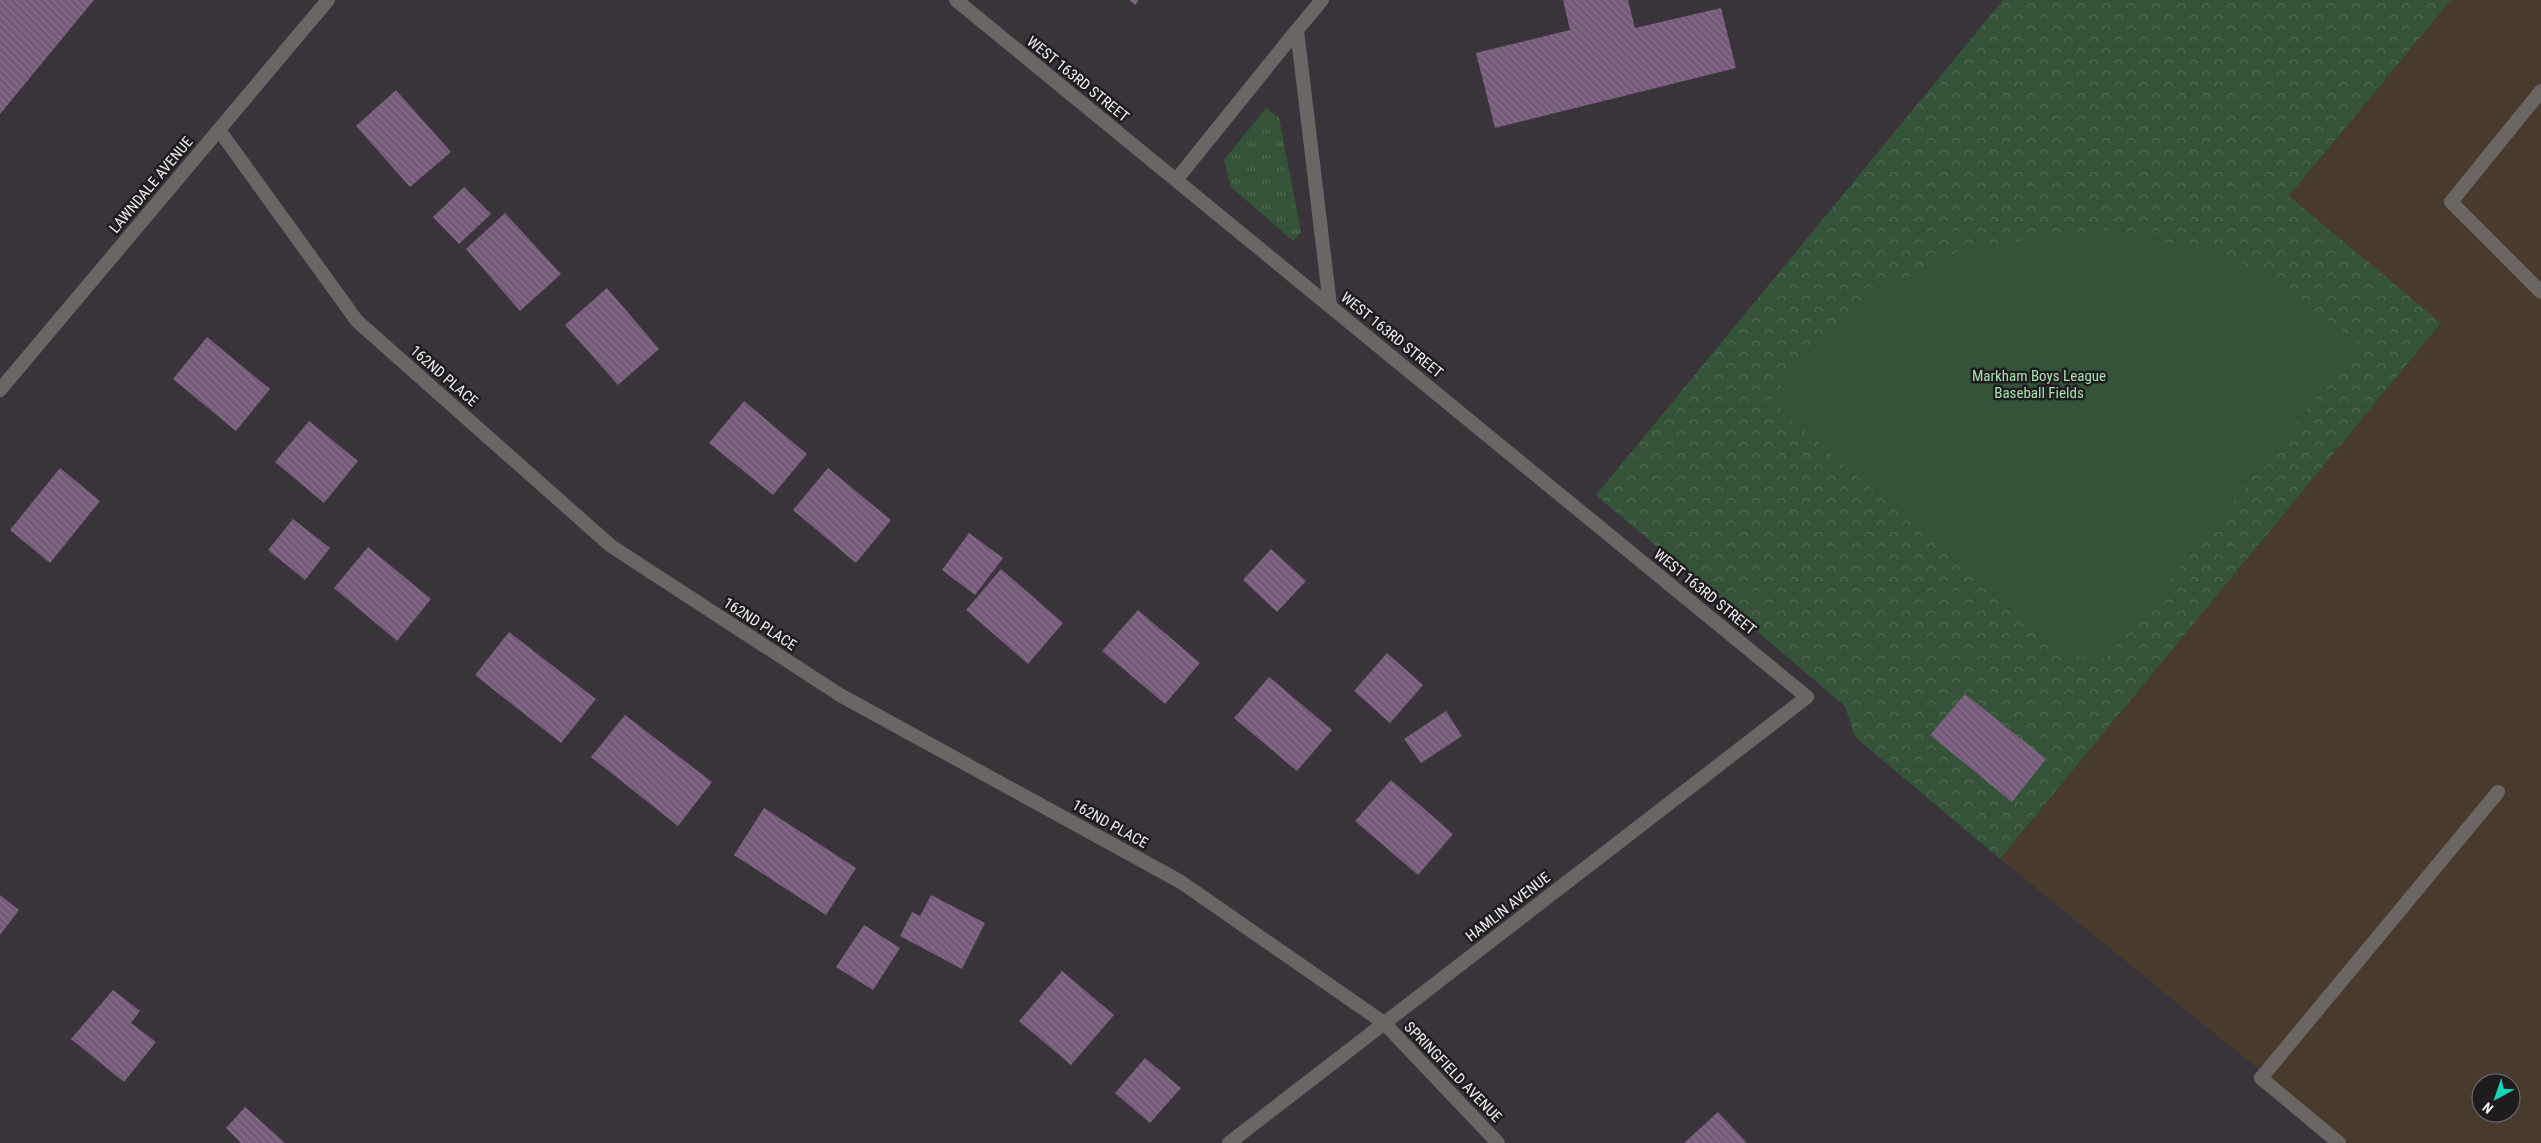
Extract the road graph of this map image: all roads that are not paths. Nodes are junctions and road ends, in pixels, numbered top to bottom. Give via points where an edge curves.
1 (328, 0) edge
2 (956, 0) edge
3 (1322, 0) edge
4 (1297, 30) junction
5 (2541, 91) edge
6 (218, 130) junction
7 (1176, 180) junction
8 (2541, 292) edge
9 (1330, 305) junction
10 (0, 390) edge
11 (1807, 697) joint
12 (2498, 792) dead end
13 (1384, 1024) junction
14 (1229, 1143) edge
15 (1498, 1143) edge
16 (2340, 1143) edge

1 - 6 street, LAWNDALE AVENUE
2 - 7 street, WEST 163RD STREET
3 - 4 street
4 - 7 street
4 - 9 street
5 - 8 street via 2452,202
6 - 10 street, LAWNDALE AVENUE
6 - 13 street, 162ND PLACE via 357,321 611,546 840,695 1182,882
7 - 9 street, WEST 163RD STREET
9 - 11 street, WEST 163RD STREET
11 - 13 street, HAMLIN AVENUE
12 - 16 street via 2261,1078
13 - 14 street, HAMLIN AVENUE
13 - 15 street, SPRINGFIELD AVENUE

